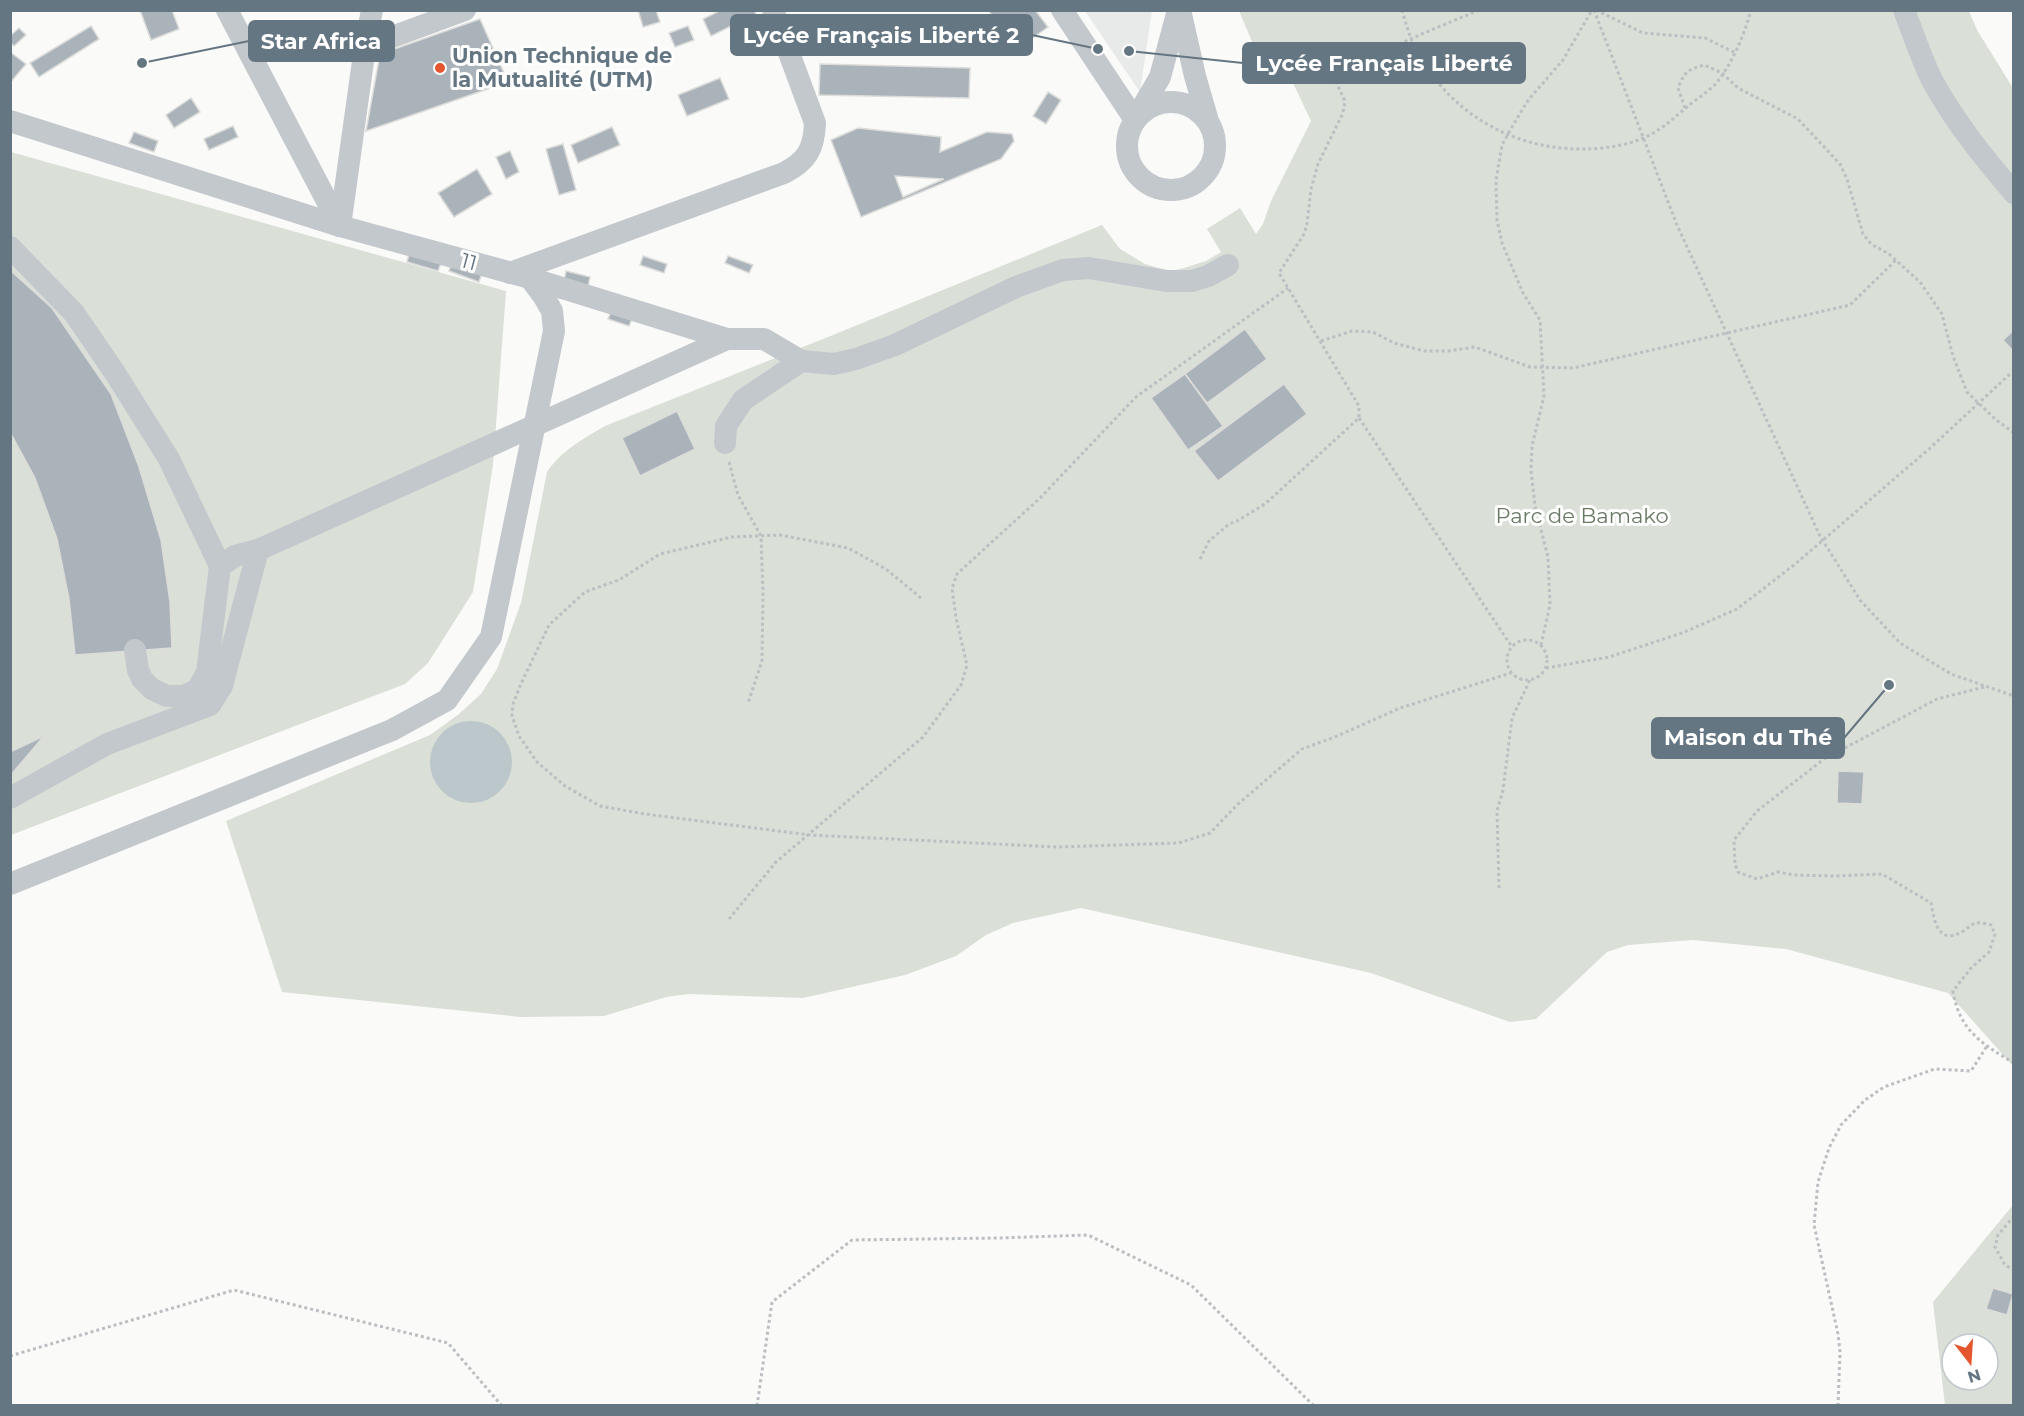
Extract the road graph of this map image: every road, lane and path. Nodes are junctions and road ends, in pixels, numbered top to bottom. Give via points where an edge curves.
1 (227, 10) edge
2 (372, 10) edge
3 (465, 10) edge
4 (773, 10) edge
5 (1062, 10) edge
6 (1179, 10) edge
7 (1402, 10) edge
8 (1479, 10) edge
9 (1594, 10) edge
10 (1750, 10) edge
11 (1904, 10) edge
12 (1411, 39) junction
13 (365, 47) junction
14 (1736, 52) junction
15 (1722, 73) junction
16 (1685, 108) junction
17 (1136, 120) junction
18 (10, 121) edge
19 (1208, 121) junction
20 (1508, 134) junction
21 (1644, 137) junction
22 (2013, 193) edge
23 (340, 226) junction
24 (10, 247) edge
25 (1896, 260) junction
26 (1228, 265) dead end
27 (520, 275) junction
28 (1288, 288) junction
29 (1727, 334) junction
30 (728, 339) junction
31 (1320, 341) junction
32 (801, 361) junction
33 (1543, 367) junction
34 (2010, 374) dead end
35 (1979, 403) junction
36 (1359, 418) junction
37 (535, 425) junction
38 (2013, 433) edge
39 (725, 443) joint
40 (761, 536) junction
41 (1822, 540) junction
42 (258, 550) junction
43 (1200, 559) dead end
44 (220, 566) junction
45 (921, 598) dead end
46 (1541, 645) junction
47 (1512, 646) junction
48 (135, 650) dead end
49 (1546, 668) junction
50 (1511, 673) junction
51 (1530, 680) junction
52 (1986, 686) junction
53 (2013, 696) edge
54 (748, 703) dead end
55 (10, 798) edge
56 (810, 835) junction
57 (10, 884) edge
58 (1499, 888) dead end
59 (729, 919) dead end
60 (1987, 1046) junction
61 (2013, 1063) edge
62 (2013, 1216) edge
63 (2013, 1270) edge
64 (10, 1356) edge
65 (502, 1406) edge
66 (757, 1406) edge
67 (1314, 1406) edge
68 (1838, 1406) edge

1 - 23 street
2 - 13 street
3 - 13 street
4 - 27 street via 815,123 814,140 799,166
5 - 17 street
6 - 17 street via 1160,77
6 - 19 street
7 - 12 path
8 - 12 path
9 - 14 path via 1643,33 1705,38
9 - 20 path via 1563,60 1529,99
9 - 21 path
10 - 14 path
11 - 22 street via 1931,78
12 - 20 path via 1450,96 1481,122
12 - 28 path via 1335,80 1345,101 1318,164 1304,234 1279,273
13 - 23 street
14 - 15 path
15 - 16 path via 1718,81
15 - 16 path via 1704,65 1689,70 1678,88
15 - 25 path via 1738,88 1798,119 1840,164 1863,234
16 - 21 path
17 - 19 street via 1148,108 1164,102 1181,102
17 - 19 street via 1128,138 1131,164 1148,183 1174,189 1198,180 1211,165 1216,146
18 - 23 street, 11
20 - 21 path via 1522,142 1560,149 1600,149
20 - 33 path via 1502,145 1496,180 1497,220 1519,283 1540,320
21 - 29 path via 1677,225
23 - 27 street, 11
24 - 44 street via 74,313 115,373 169,459
25 - 29 path via 1850,305
25 - 35 path via 1920,282 1942,314 1967,392
26 - 32 street via 1192,281 1166,281 1089,268 1063,270 856,359 834,364
27 - 30 street, 11
27 - 37 street via 544,297 552,311 554,331
28 - 31 path
28 - 56 path via 1136,397 1041,498 957,574 952,588 967,665 961,685 923,737
29 - 33 path via 1574,368
29 - 41 path
30 - 32 street via 764,339
30 - 37 street
31 - 33 path via 1352,331 1373,332 1424,351 1475,347 1530,367
31 - 36 path via 1359,406
32 - 39 street via 743,400 726,426
33 - 46 path via 1544,396 1532,446 1531,470 1548,557 1550,605
34 - 35 path
35 - 38 path
35 - 41 path
36 - 43 path via 1265,504 1229,524 1209,541
36 - 47 path
37 - 42 street
37 - 57 street via 491,637 447,700 392,730
39 - 40 path via 738,495
40 - 45 path via 780,535 848,548 886,569
40 - 54 path via 762,661
40 - 56 path via 732,537 660,554 619,580 585,592 549,625 520,686 512,716 519,736 537,762 565,786 600,806
41 - 49 path via 1737,609 1682,633 1609,657
41 - 52 path via 1860,600 1900,643 1951,674
42 - 44 street via 235,556
42 - 55 street via 222,686 210,705 107,744
44 - 48 street via 207,672 198,689 184,696 167,696 152,689 138,670
46 - 47 path via 1528,640
46 - 49 path via 1547,654
47 - 50 path via 1507,660
49 - 51 path
50 - 51 path
50 - 56 path via 1400,708 1302,749 1210,833 1179,843 1057,847
51 - 58 path via 1512,718 1497,812
52 - 53 path
52 - 60 path via 1937,699 1824,759 1757,811 1734,840 1738,872 1757,879 1778,872 1882,874 1931,903 1934,923 1942,934 1951,936 1976,923 1990,925 1995,934 1989,952 1953,991 1966,1027
56 - 59 path via 776,862
60 - 61 path
60 - 68 path via 1971,1071 1935,1069 1884,1087 1841,1125 1828,1148 1818,1182 1814,1225 1838,1334
62 - 63 path via 1998,1235 1995,1247 2005,1265
64 - 65 path via 234,1290 448,1343
66 - 67 path via 772,1302 852,1240 1088,1235 1191,1285

